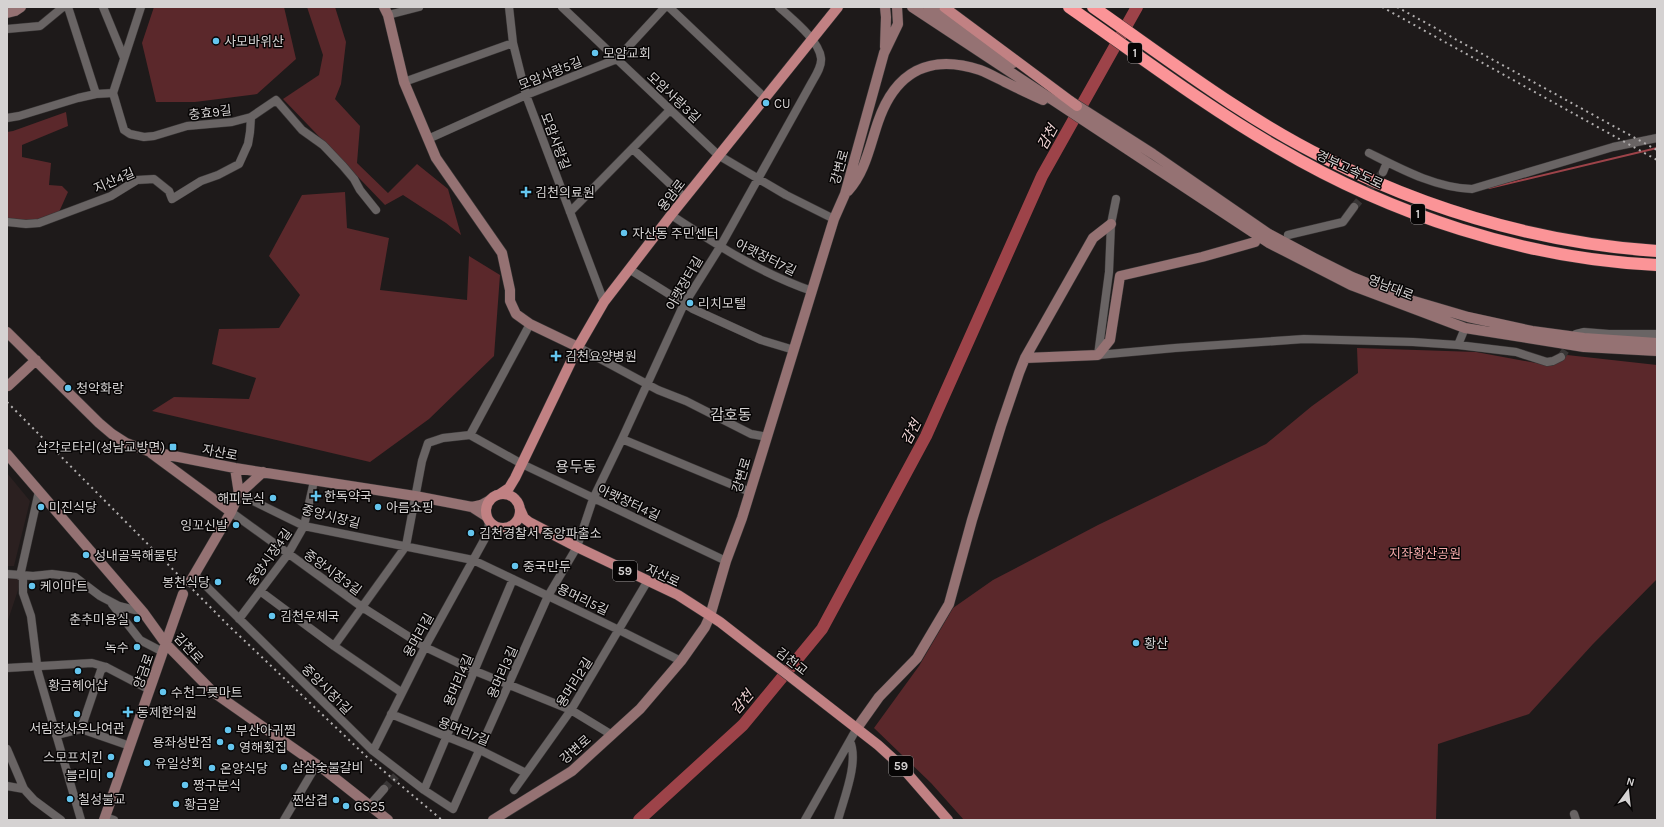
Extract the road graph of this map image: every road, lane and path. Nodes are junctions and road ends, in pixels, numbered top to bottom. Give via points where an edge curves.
1 (21, 7) edge
2 (63, 7) edge
3 (68, 7) edge
4 (103, 7) edge
5 (141, 7) edge
6 (419, 7) edge
7 (509, 7) edge
8 (562, 7) edge
9 (665, 7) edge
10 (669, 7) edge
11 (779, 7) edge
12 (838, 7) edge
13 (885, 7) edge
14 (896, 7) edge
15 (902, 7) edge
16 (912, 7) edge
17 (928, 7) edge
18 (944, 7) edge
19 (1069, 7) edge
20 (1093, 7) edge
21 (386, 11) edge
22 (7, 14) edge
23 (898, 24) junction
24 (7, 29) edge
25 (812, 39) junction
26 (512, 43) junction
27 (884, 53) junction
28 (124, 58) junction
29 (617, 59) junction
30 (404, 82) junction
31 (113, 93) junction
32 (96, 94) junction
33 (526, 95) junction
34 (765, 98) junction
35 (1075, 109) junction
36 (670, 110) junction
37 (251, 117) junction
38 (7, 118) edge
39 (1657, 138) edge
40 (428, 139) junction
41 (633, 149) junction
42 (1369, 153) dead end
43 (718, 155) junction
44 (1150, 158) junction
45 (1387, 162) junction
46 (1383, 172) tunnel mouth
47 (758, 179) junction
48 (845, 194) junction
49 (684, 198) junction
50 (1116, 200) dead end
51 (1354, 207) tunnel mouth
52 (376, 210) dead end
53 (570, 212) junction
54 (671, 215) junction
55 (834, 219) junction
56 (7, 222) edge
57 (1111, 224) junction
58 (1288, 235) dead end
59 (1255, 242) dead end
60 (720, 247) junction
61 (1657, 251) edge
62 (1657, 265) edge
63 (629, 269) junction
64 (812, 291) junction
65 (604, 302) junction
66 (684, 304) junction
67 (530, 324) junction
68 (1465, 328) junction
69 (7, 332) edge
70 (1576, 334) dead end
71 (1657, 334) edge
72 (1657, 343) edge
73 (1458, 345) junction
74 (578, 347) junction
75 (794, 350) junction
76 (1657, 350) edge
77 (1098, 355) junction
78 (1561, 357) tunnel mouth
79 (1025, 358) junction
80 (36, 360) junction
81 (647, 384) junction
82 (8, 386) dead end
83 (470, 434) junction
84 (767, 438) junction
85 (622, 439) junction
86 (148, 451) junction
87 (7, 454) edge
88 (522, 464) junction
89 (235, 468) junction
90 (263, 472) junction
91 (515, 478) junction
92 (314, 480) junction
93 (39, 491) junction
94 (750, 492) junction
95 (239, 494) junction
96 (500, 494) junction
97 (415, 496) junction
98 (593, 498) junction
99 (515, 499) junction
100 (490, 500) junction
101 (472, 507) junction
102 (520, 509) junction
103 (231, 512) junction
104 (488, 519) junction
105 (529, 522) junction
106 (514, 524) junction
107 (304, 526) junction
108 (499, 527) junction
109 (488, 533) junction
110 (406, 546) junction
111 (578, 547) junction
112 (288, 554) junction
113 (474, 560) junction
114 (726, 561) junction
115 (7, 574) edge
116 (22, 576) junction
117 (192, 578) joint
118 (513, 579) junction
119 (647, 582) junction
120 (260, 591) junction
121 (183, 594) dead end
122 (548, 596) junction
123 (110, 601) junction
124 (362, 608) junction
125 (143, 612) junction
126 (710, 616) junction
127 (239, 619) junction
128 (720, 622) joint
129 (620, 630) junction
130 (334, 646) junction
131 (425, 647) junction
132 (165, 648) junction
133 (681, 661) junction
134 (38, 666) junction
135 (106, 667) junction
136 (7, 668) edge
137 (475, 671) junction
138 (510, 685) junction
139 (150, 690) junction
140 (401, 692) junction
141 (571, 710) junction
142 (391, 714) junction
143 (857, 728) junction
144 (81, 729) junction
145 (56, 735) junction
146 (612, 735) junction
147 (446, 738) junction
148 (850, 741) junction
149 (130, 746) junction
150 (7, 749) edge
151 (480, 750) junction
152 (373, 751) junction
153 (317, 764) junction
154 (526, 773) junction
155 (7, 786) edge
156 (24, 788) junction
157 (384, 789) tunnel mouth
158 (424, 790) junction
159 (514, 790) dead end
160 (370, 805) junction
161 (453, 809) joint
162 (108, 819) edge
163 (61, 820) edge
164 (81, 820) edge
165 (284, 820) edge
166 (388, 820) edge
167 (493, 820) edge
168 (805, 820) edge
169 (838, 820) edge
170 (948, 820) edge

1 - 22 street
2 - 24 street via 40,26
3 - 32 street
4 - 28 street
5 - 28 street
6 - 21 street
7 - 26 street, 모암사랑길
8 - 29 street, 모암사랑3길
9 - 29 street, 모암사랑5길
10 - 34 street
11 - 25 street
12 - 25 main road, 용암로
13 - 27 street, 강변로
14 - 23 street
15 - 23 street, 강변로
16 - 35 street
17 - 35 street
18 - 35 main road
19 - 62 highway, 경부고속도로 / 1 via 1201,100 1279,149 1360,191 1415,213 1530,248 1578,257
20 - 61 highway, 경부고속도로 / 1 via 1275,130 1326,159 1377,183 1485,222 1530,233 1619,248
21 - 30 street
23 - 27 street, 강변로
25 - 34 main road, 용암로
25 - 47 street, 아랫장터길 via 821,59 820,66
26 - 30 street
26 - 33 street, 모암사랑길
27 - 48 street, 강변로
28 - 31 street
29 - 33 street, 모암사랑5길
29 - 36 street, 모암사랑3길
30 - 40 street
31 - 32 street
31 - 37 street, 충효9길 via 124,130 144,137 187,126 232,122
32 - 38 street
33 - 40 street, 모암사랑5길
33 - 53 street, 모암사랑길
34 - 43 main road, 용암로
35 - 44 street
35 - 48 street via 981,70 950,63 924,67 904,78 892,93 883,109 858,177
36 - 41 street
36 - 43 street, 모암사랑3길
37 - 52 street, 충효9길 via 276,100 302,130 343,166
37 - 56 street, 지산4길 via 248,144 239,164 201,181 172,199 170,191 154,179 137,180 111,196 39,222
39 - 45 street via 1613,148 1472,189 1457,189 1432,182
40 - 67 street via 436,158 502,253 510,302 516,314
41 - 49 street
41 - 53 street
42 - 45 street
43 - 47 street, 모암사랑3길
43 - 49 main road, 용암로
44 - 68 street, 영남대로 via 1269,243 1351,285
44 - 72 street, 영남대로 via 1269,234 1339,270 1407,299 1532,332
45 - 46 street
47 - 55 street, 모암사랑3길
47 - 60 street, 아랫장터길
48 - 55 street, 강변로
49 - 54 main road, 용암로
50 - 57 street
51 - 58 street via 1343,222
53 - 65 street, 모암사랑길
54 - 60 street, 아랫장터7길
54 - 63 main road, 용암로
55 - 64 street, 강변로
57 - 77 street via 1109,272
57 - 79 street via 1093,238
59 - 77 street via 1120,276 1110,340
60 - 64 street, 아랫장터7길 via 783,281
60 - 66 street, 아랫장터길
63 - 65 main road, 용암로
63 - 66 street
64 - 75 street, 강변로
65 - 74 main road, 용암로
66 - 75 street via 761,340
66 - 81 street, 아랫장터길
67 - 74 street
67 - 83 street
68 - 73 street
68 - 76 street, 영남대로 via 1584,347
69 - 80 street, 자산로
70 - 71 street
73 - 77 street via 1304,339
73 - 78 street via 1516,352 1547,362 1554,362
74 - 81 street
74 - 88 main road, 용암로
75 - 84 street, 강변로
77 - 79 street
79 - 143 street via 1001,426 949,604 917,658 879,697
80 - 82 street
80 - 86 street, 자산로 via 110,433 126,443
81 - 84 street via 750,434
81 - 85 street, 아랫장터길
83 - 88 street, 아랫장터4길
83 - 97 street via 428,443
84 - 94 street, 강변로
85 - 94 street
85 - 98 street, 아랫장터길
86 - 89 street, 자산로
86 - 103 street
87 - 93 street, 김천로
88 - 91 main road, 용암로
88 - 98 street, 아랫장터4길
89 - 90 street, 자산로
89 - 95 street
90 - 92 street, 자산로
90 - 95 street
91 - 96 main road via 509,488
91 - 99 main road
92 - 97 street, 자산로
92 - 107 street, 중앙시장4길
93 - 116 street
93 - 125 street, 김천로
94 - 114 street, 강변로
95 - 103 street
95 - 107 street, 중앙시장길
96 - 99 main road
96 - 100 main road
97 - 101 street, 자산로
97 - 110 street
98 - 111 street, 아랫장터길
98 - 114 street, 아랫장터4길
99 - 102 main road
100 - 101 street
100 - 104 main road via 487,504
101 - 104 street
102 - 105 main road, 59
102 - 106 main road
103 - 112 street, 중앙시장3길
103 - 117 street
104 - 108 main road
104 - 109 street, 용머리길
105 - 106 main road
105 - 111 main road, 자산로 / 59
106 - 108 main road
107 - 110 street, 중앙시장길
107 - 112 street, 중앙시장4길
108 - 109 street
109 - 113 street, 용머리길
110 - 113 street, 중앙시장길
110 - 124 street
111 - 119 main road, 자산로 / 59
111 - 122 street, 용머리3길
112 - 120 street, 중앙시장4길
112 - 124 street, 중앙시장3길
113 - 118 street, 용머리5길
113 - 131 street, 용머리길
114 - 126 street, 강변로
115 - 116 street
116 - 123 street via 52,574 75,578
116 - 134 street
117 - 127 street, 중앙시장1길
118 - 122 street, 용머리5길
118 - 137 street, 용머리4길
119 - 126 main road, 자산로 / 59 via 678,595
119 - 129 street, 용머리2길
120 - 127 street, 중앙시장4길
120 - 130 street
121 - 132 street
122 - 129 street, 용머리5길
122 - 138 street, 용머리3길
123 - 125 street
123 - 132 street via 140,640
124 - 130 street
124 - 131 street, 중앙시장3길
125 - 132 street, 김천로
126 - 128 main road, 자산로 / 59
126 - 133 street, 강변로
127 - 152 street, 중앙시장1길
128 - 143 main road, 김천교 / 59
129 - 133 street, 용머리5길
129 - 141 street, 용머리2길
130 - 140 street
131 - 137 street, 중앙시장3길
131 - 140 street, 용머리길
132 - 139 street, 양금로
132 - 153 street, 김천로 via 213,692
133 - 146 street, 강변로 via 640,709
134 - 135 street via 92,663
134 - 136 street
134 - 145 street
135 - 139 street
135 - 144 street via 101,670
137 - 138 street, 중앙시장3길
137 - 147 street, 용머리4길
138 - 141 street, 중앙시장3길
138 - 151 street, 용머리3길
139 - 149 street, 양금로
140 - 142 street, 용머리길
141 - 146 street, 중앙시장3길
141 - 154 street, 용머리2길
142 - 147 street, 용머리7길
142 - 152 street, 용머리길
143 - 148 street
143 - 170 main road, 59 via 900,764
144 - 145 street
144 - 149 street
145 - 164 street
146 - 167 street, 강변로 via 572,770
147 - 151 street, 용머리7길
147 - 158 street, 용머리4길
148 - 168 street
148 - 169 street via 854,755
149 - 162 street, 양금로
150 - 156 street
151 - 154 street, 용머리7길
151 - 161 street, 용머리3길
152 - 158 street, 중앙시장1길 via 398,774
153 - 160 street, 김천로
153 - 165 street
154 - 159 street, 용머리2길
155 - 156 street
156 - 163 street via 34,800
157 - 160 street
158 - 161 street, 중앙시장1길
160 - 166 street, 김천로

